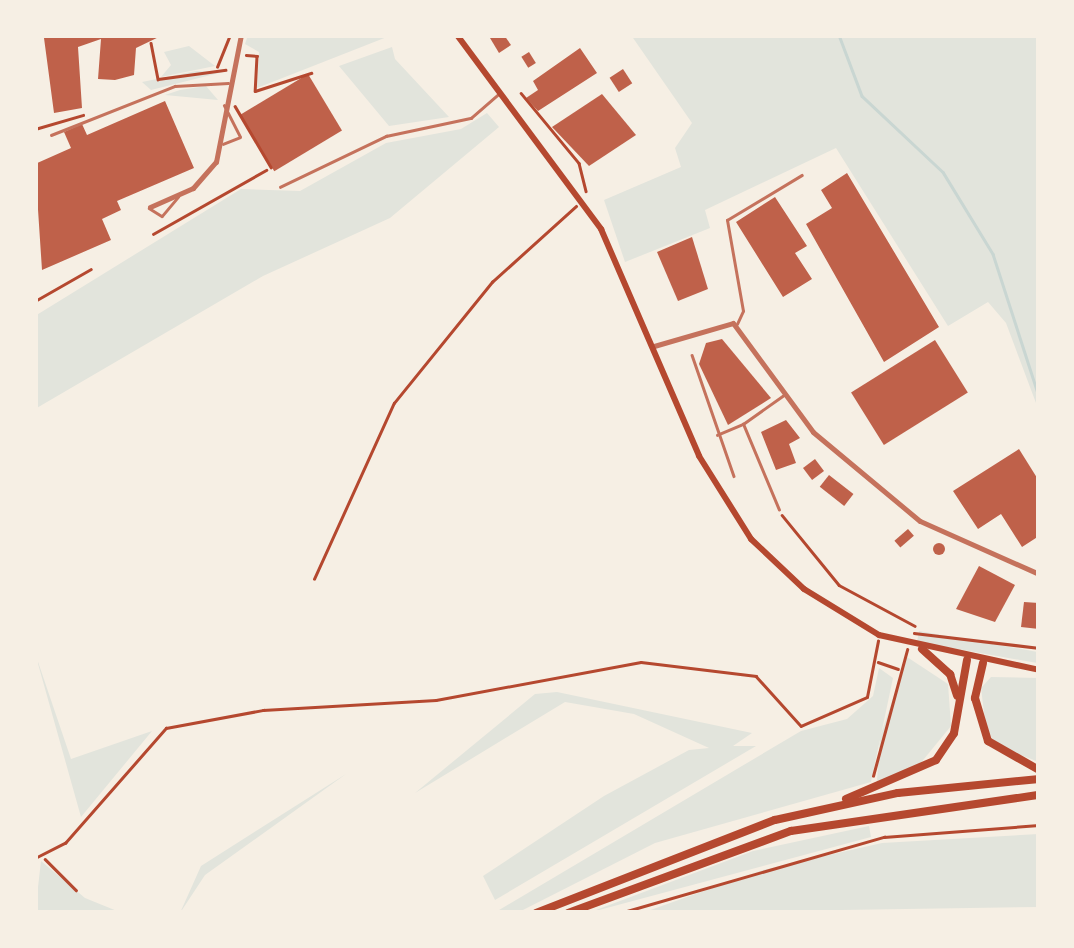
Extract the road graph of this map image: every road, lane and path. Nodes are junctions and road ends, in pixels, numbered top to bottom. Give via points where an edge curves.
1 (230, 35) edge
2 (241, 35) edge
3 (457, 35) edge
4 (152, 43) dead end
5 (244, 65) dead end
6 (216, 68) junction
7 (231, 71) junction
8 (311, 74) dead end
9 (240, 75) dead end
10 (228, 83) junction
11 (501, 92) junction
12 (521, 93) dead end
13 (236, 96) dead end
14 (224, 106) junction
15 (104, 118) junction
16 (35, 128) edge
17 (51, 136) dead end
18 (220, 140) junction
19 (802, 175) dead end
20 (280, 186) dead end
21 (178, 194) junction
22 (582, 200) junction
23 (150, 207) joint
24 (152, 234) dead end
25 (91, 268) dead end
26 (35, 300) edge
27 (736, 325) junction
28 (654, 346) junction
29 (692, 355) dead end
30 (786, 394) junction
31 (743, 424) junction
32 (717, 434) junction
33 (734, 476) dead end
34 (779, 510) joint
35 (1039, 574) edge
36 (314, 580) dead end
37 (916, 626) junction
38 (879, 635) junction
39 (912, 637) dead end
40 (1039, 648) edge
41 (922, 650) junction
42 (906, 654) dead end
43 (875, 660) junction
44 (967, 660) junction
45 (983, 663) junction
46 (900, 670) junction
47 (1039, 670) edge
48 (958, 702) junction
49 (1039, 770) edge
50 (1039, 780) edge
51 (873, 783) dead end
52 (1039, 795) edge
53 (820, 808) junction
54 (1039, 825) edge
55 (883, 829) dead end
56 (884, 837) junction
57 (43, 857) junction
58 (35, 858) edge
59 (76, 890) dead end
60 (536, 913) edge
61 (568, 913) edge
62 (620, 913) edge
63 (1015, 913) edge
64 (1028, 913) edge

1 - 6 path
2 - 7 street
3 - 11 main road
4 - 6 path via 158,79
5 - 8 path via 256,53 255,91 308,67
6 - 7 path
7 - 9 path
7 - 10 street
10 - 14 street
10 - 15 lane via 175,86
11 - 20 lane via 470,118 386,136
11 - 22 main road
12 - 22 path via 578,163
13 - 24 path via 238,117 269,168
14 - 18 street
14 - 18 lane via 240,137 234,145
15 - 16 path via 50,119
15 - 17 lane
18 - 21 street via 212,171
19 - 27 lane via 727,220 743,311
21 - 23 street
21 - 23 lane via 162,216
22 - 28 main road
22 - 36 path via 492,282 394,403
25 - 26 path
27 - 28 street via 718,321
27 - 30 street
28 - 38 main road via 699,456 740,526 804,589
29 - 32 lane
30 - 31 lane
30 - 35 street via 813,432 920,520
31 - 32 lane
31 - 34 lane
32 - 33 lane
34 - 37 path via 839,585
37 - 39 path
37 - 40 path
38 - 41 main road
38 - 43 path
41 - 44 main road
41 - 48 highway via 950,674
42 - 46 path
43 - 46 path
43 - 57 path via 867,697 801,726 756,676 641,662 436,700 263,710 166,728
44 - 45 main road
44 - 48 highway
45 - 47 main road
45 - 49 highway via 975,698 988,741
46 - 51 path
48 - 53 highway via 947,747 923,771
50 - 53 highway
52 - 61 highway via 790,831
53 - 60 highway via 664,856
54 - 56 path
55 - 56 path
56 - 62 path
57 - 58 path
57 - 59 path
63 - 64 street

